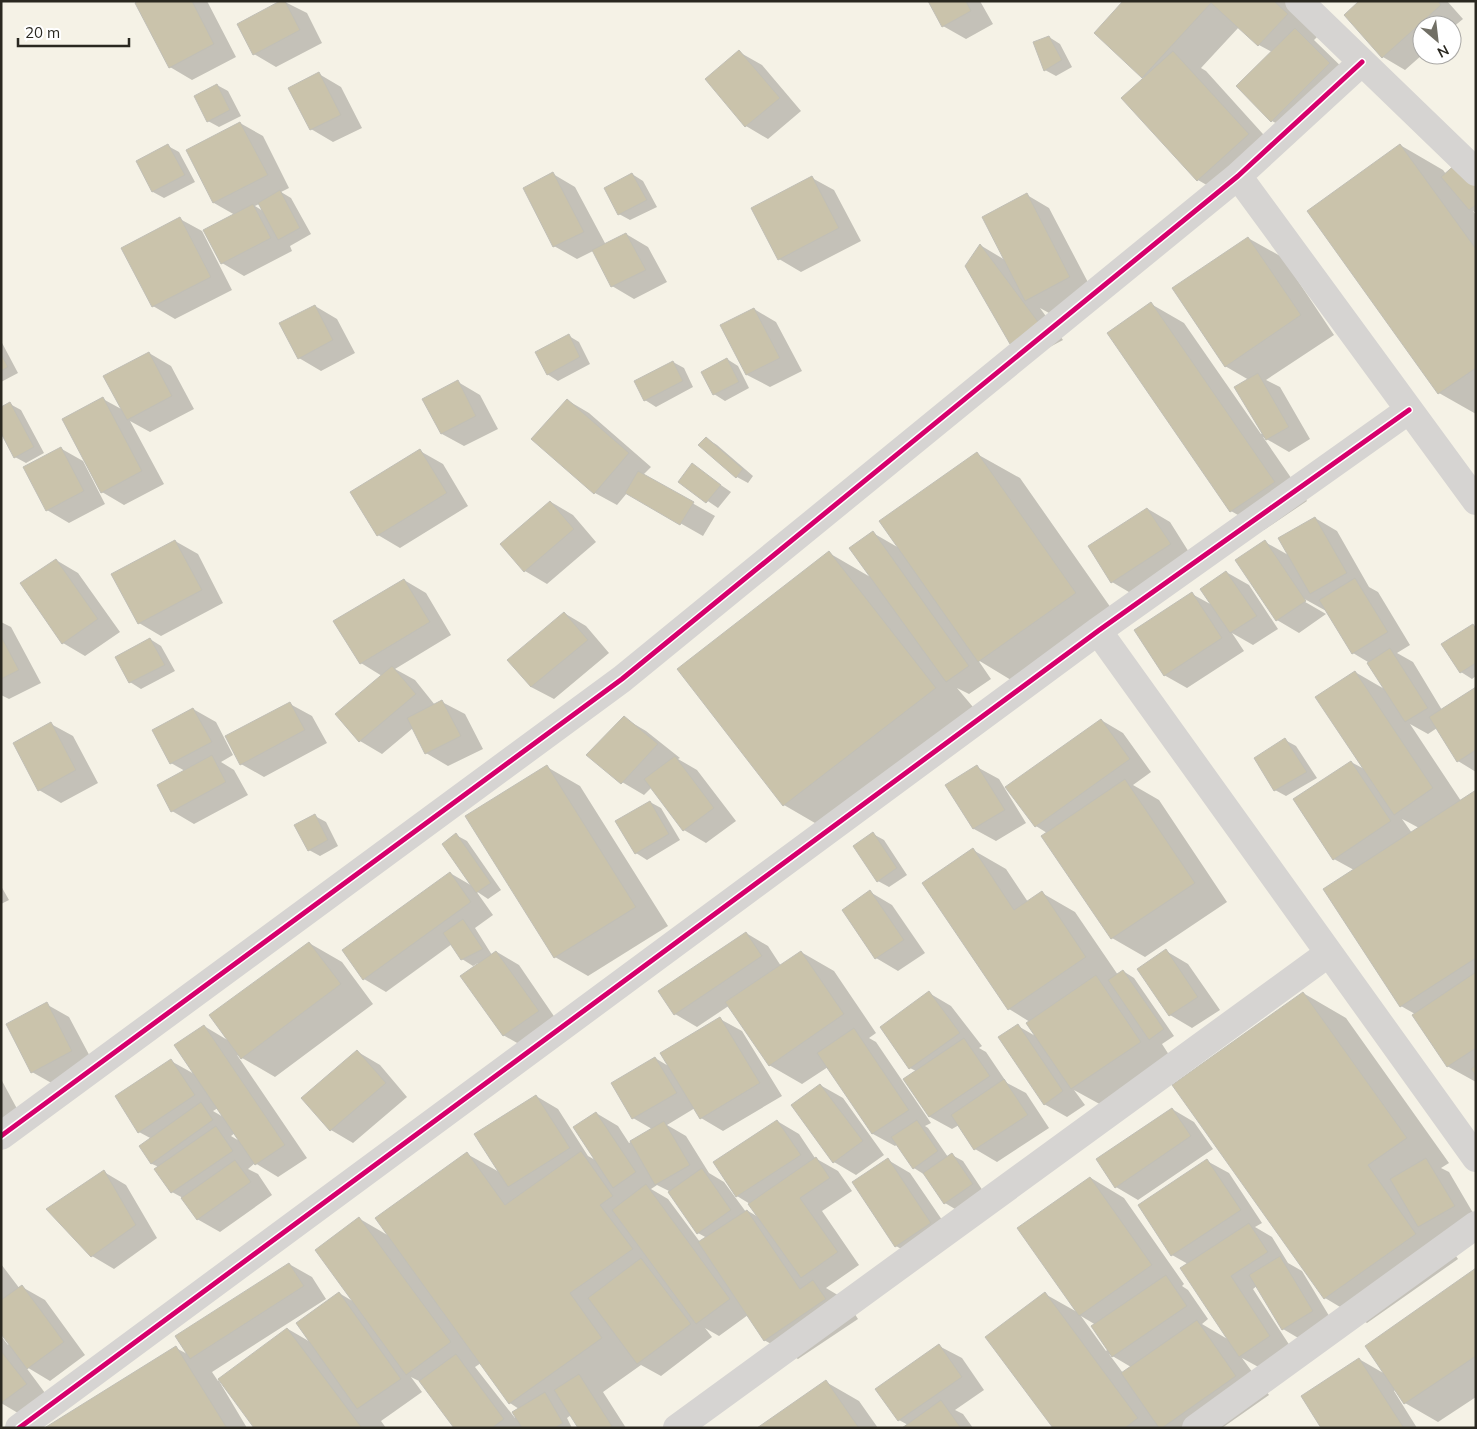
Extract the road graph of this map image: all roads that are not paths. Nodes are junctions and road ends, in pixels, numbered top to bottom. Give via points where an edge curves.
1 (1299, 1) edge
2 (1362, 62) junction
3 (1476, 172) edge
4 (1238, 176) junction
5 (1409, 410) junction
6 (1476, 501) edge
7 (1098, 631) junction
8 (1329, 953) junction
9 (1, 1136) edge
10 (1476, 1158) edge
11 (1476, 1225) edge
12 (19, 1428) edge
13 (677, 1428) edge
14 (1196, 1428) edge

1 - 2 street
2 - 3 street
2 - 4 street
4 - 5 street
4 - 9 street via 622,679
5 - 6 street
5 - 7 street
7 - 8 street
7 - 12 street
8 - 10 street
8 - 13 street
11 - 14 street

